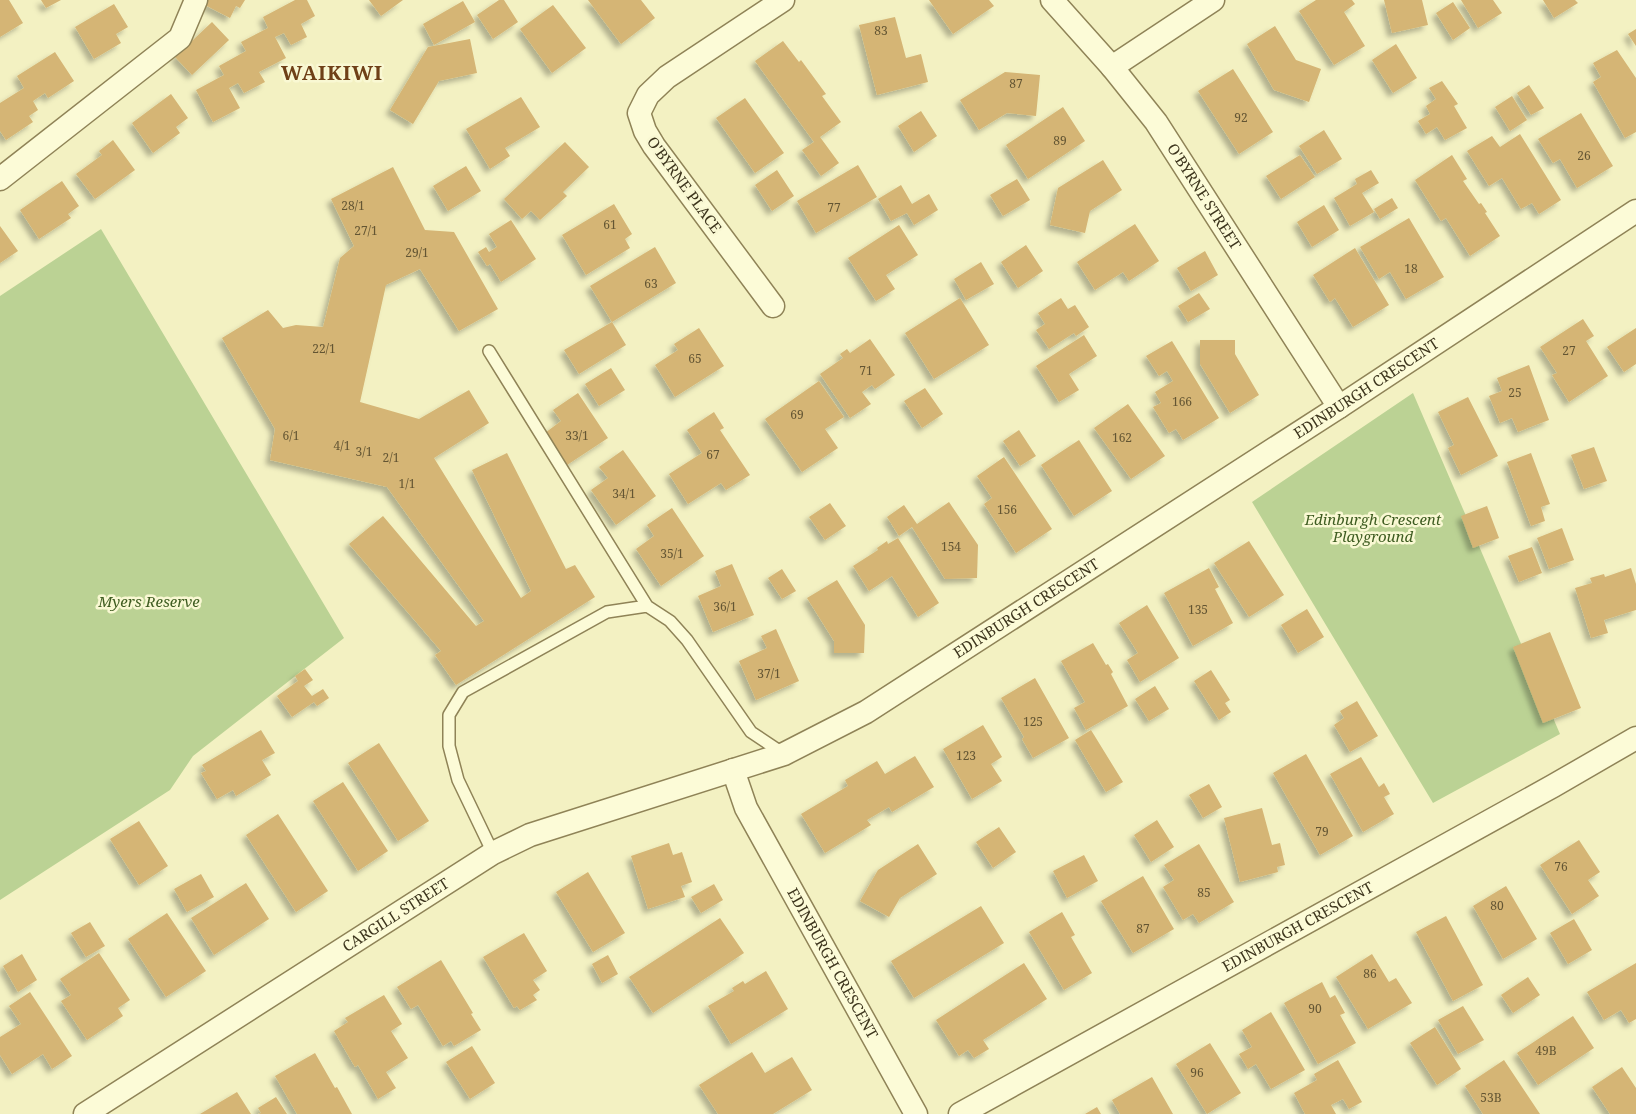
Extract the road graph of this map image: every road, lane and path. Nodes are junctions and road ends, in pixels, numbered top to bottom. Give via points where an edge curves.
1 (196, 0) edge
2 (783, 0) edge
3 (1052, 0) edge
4 (1213, 0) edge
5 (1112, 67) junction
6 (0, 179) edge
7 (1636, 211) edge
8 (773, 306) dead end
9 (489, 351) dead end
10 (1339, 407) junction
11 (647, 606) junction
12 (1636, 738) edge
13 (784, 754) junction
14 (733, 770) junction
15 (493, 853) junction
16 (85, 1114) edge
17 (916, 1114) edge
18 (960, 1114) edge

1 - 6 street via 180,38
2 - 8 street, O'BYRNE PLACE via 666,77 648,95 640,113 654,146
3 - 5 street, O'BYRNE STREET
4 - 5 street
5 - 10 street, O'BYRNE STREET via 1156,122
7 - 10 street, EDINBURGH CRESCENT
9 - 11 lane
10 - 13 street, EDINBURGH CRESCENT via 866,712
11 - 13 lane via 670,621 687,640 751,732
11 - 15 lane via 608,612 463,692 450,715 449,746 458,780
12 - 18 street, EDINBURGH CRESCENT
13 - 14 street, EDINBURGH CRESCENT
14 - 15 street, CARGILL STREET via 530,835
14 - 17 street, EDINBURGH CRESCENT via 746,808
15 - 16 street, CARGILL STREET

